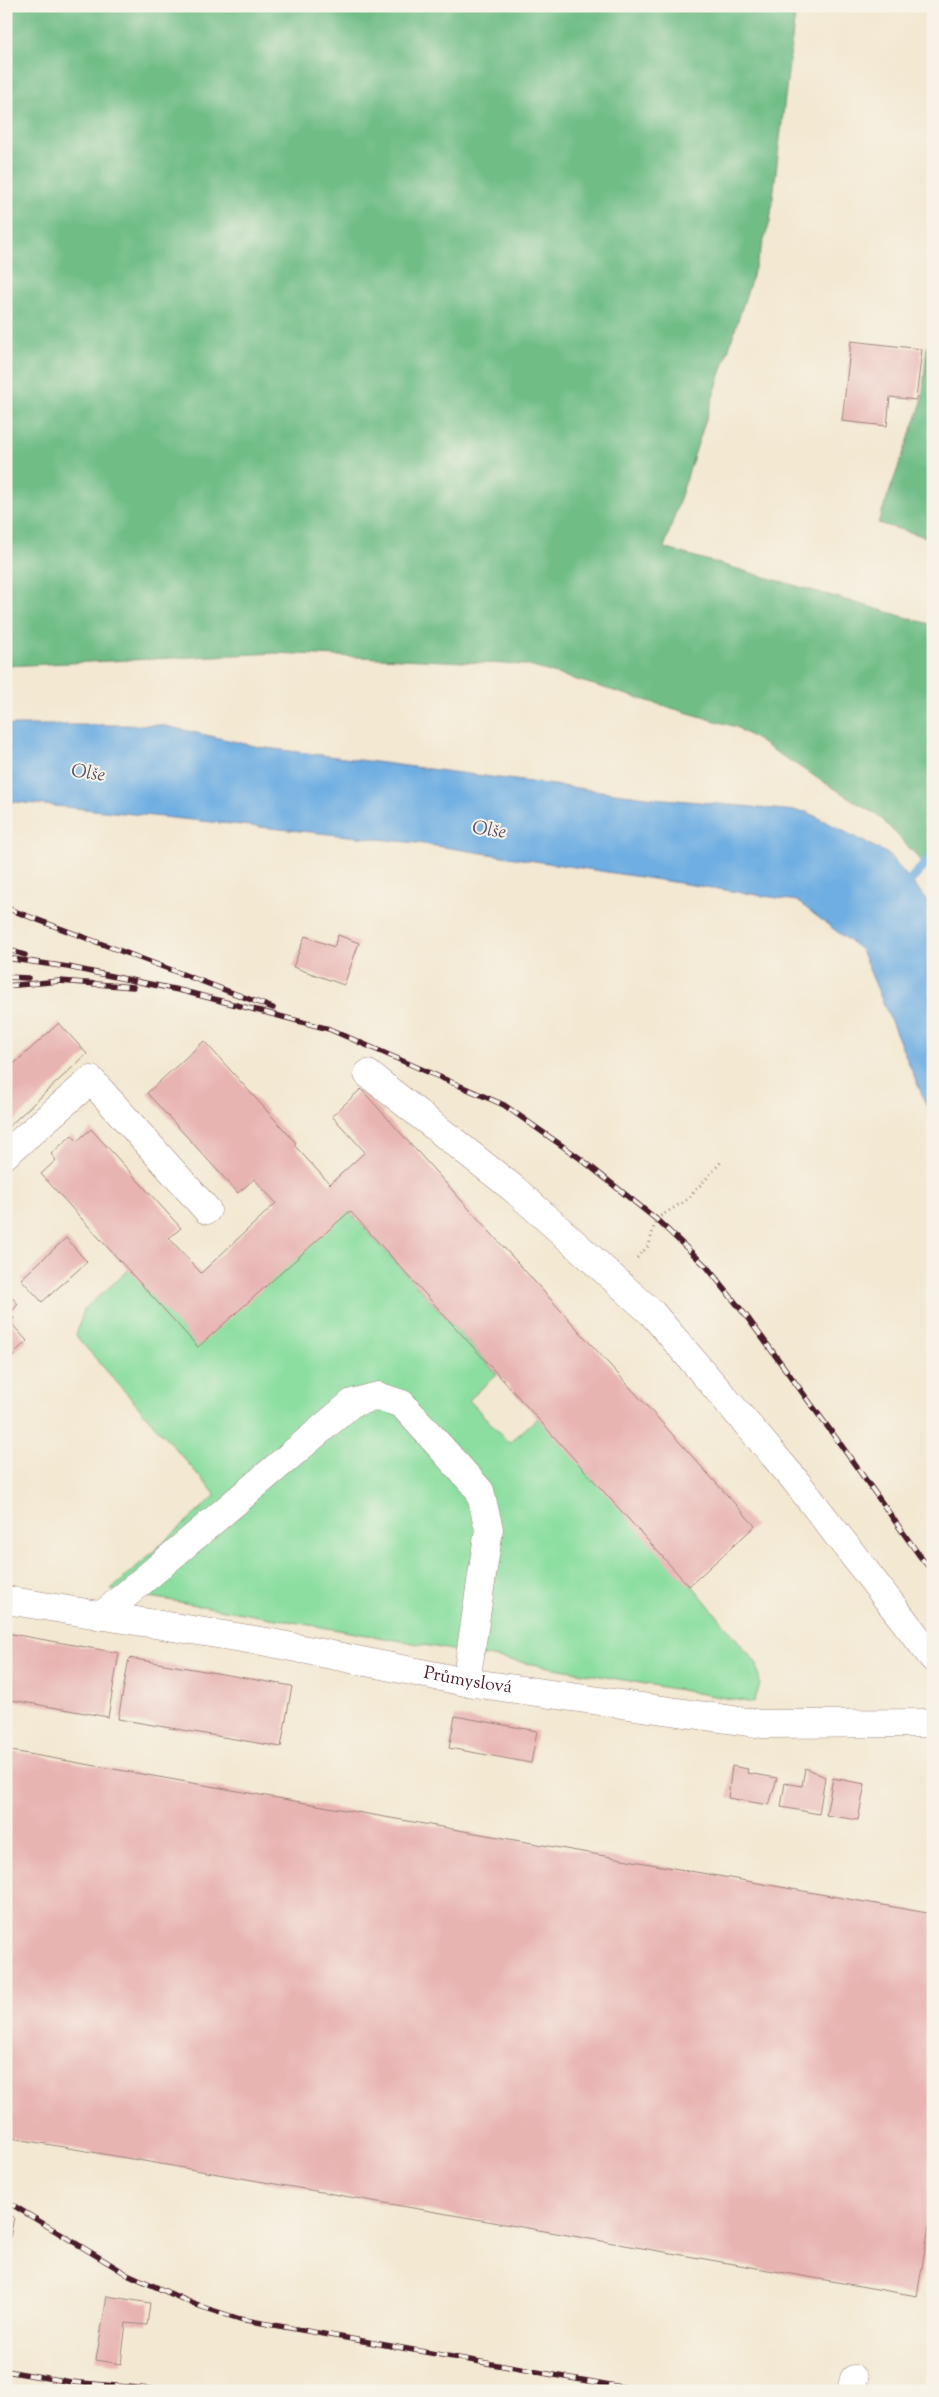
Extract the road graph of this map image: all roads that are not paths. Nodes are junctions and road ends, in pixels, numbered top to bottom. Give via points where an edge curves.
1 (368, 1074) dead end
2 (6, 1154) edge
3 (207, 1210) dead end
4 (6, 1600) edge
5 (101, 1616) junction
6 (933, 1658) edge
7 (466, 1682) junction
8 (933, 1723) edge

1 - 6 street via 514,1189 652,1313 794,1479
2 - 3 street via 92,1080
4 - 5 street, Průmyslová
5 - 7 street, Průmyslová via 267,1642
5 - 7 street via 352,1403 378,1396 402,1404 480,1491 489,1529
7 - 8 street, Průmyslová via 762,1724

